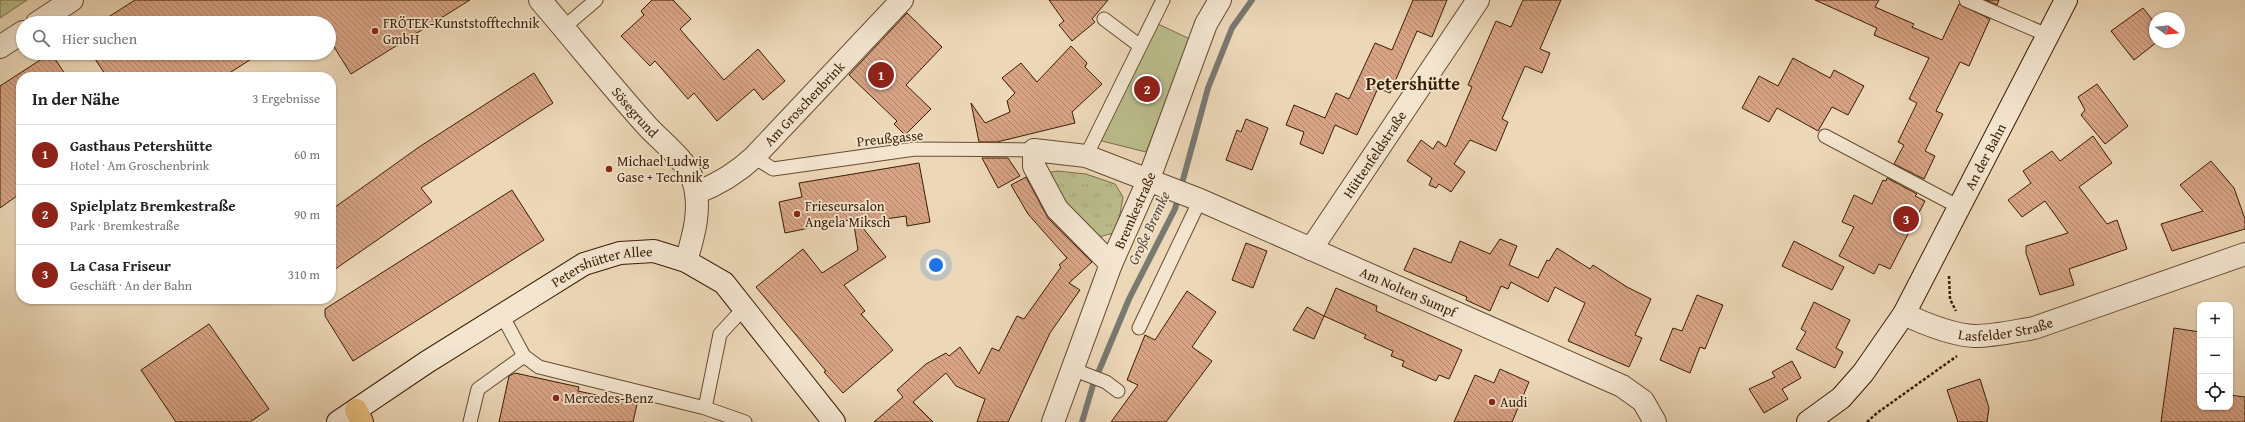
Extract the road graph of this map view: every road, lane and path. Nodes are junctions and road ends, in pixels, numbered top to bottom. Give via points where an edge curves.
1 (72, 0) edge
2 (540, 0) edge
3 (596, 0) edge
4 (902, 0) edge
5 (1163, 0) edge
6 (1220, 0) edge
7 (1478, 0) edge
8 (1966, 0) edge
9 (2066, 0) edge
10 (48, 16) edge
11 (1104, 19) dead end
12 (564, 28) junction
13 (2047, 35) junction
14 (16, 37) edge
15 (1140, 46) junction
16 (0, 47) edge
17 (1825, 136) dead end
18 (1034, 150) junction
19 (1086, 156) junction
20 (754, 157) junction
21 (1157, 184) junction
22 (696, 193) junction
23 (1195, 198) junction
24 (1959, 207) junction
25 (1311, 250) junction
26 (2245, 254) edge
27 (686, 261) junction
28 (1111, 264) junction
29 (1949, 271) dead end
30 (745, 307) junction
31 (1904, 314) junction
32 (502, 315) junction
33 (1139, 328) dead end
34 (1974, 336) junction
35 (524, 356) junction
36 (1072, 370) junction
37 (1118, 392) dead end
38 (705, 408) junction
39 (359, 416) edge
40 (338, 422) edge
41 (470, 422) edge
42 (745, 422) edge
43 (834, 422) edge
44 (1053, 422) edge
45 (1655, 422) edge
46 (1808, 422) edge
47 (1868, 422) edge

1 - 10 street
2 - 12 street, Sösegrund
3 - 12 lane
4 - 20 street, Am Groschenbrink
5 - 15 lane
6 - 21 street, Bremkestraße via 1206,24
7 - 25 street, Hüttenfeldstraße
8 - 13 lane
9 - 13 street, An der Bahn
11 - 15 lane
12 - 22 street, Sösegrund via 648,127 683,163
13 - 24 street, An der Bahn
14 - 16 street
15 - 19 lane
17 - 24 lane
18 - 19 street, Am Nolten Sumpf
18 - 20 lane, Preußgasse via 915,149 774,169
18 - 28 street via 1034,166 1057,209
19 - 21 street, Am Nolten Sumpf
20 - 22 street, Am Groschenbrink via 716,186
21 - 23 street, Am Nolten Sumpf
21 - 28 street, Bremkestraße
22 - 27 street, Sösegrund via 697,212
23 - 25 street, Am Nolten Sumpf
23 - 33 lane
24 - 31 street, An der Bahn
25 - 45 street, Am Nolten Sumpf via 1622,386 1643,401
26 - 34 street, Lasfelder Straße via 2034,328
27 - 30 street, Petershütter Allee via 724,283
27 - 32 street, Petershütter Allee via 654,251 620,253 584,264
28 - 36 street, Bremkestraße
29 - 34 path via 1950,299 1957,314 1974,326
30 - 38 lane via 720,334
30 - 43 street, Petershütter Allee
31 - 34 street, Lasfelder Straße via 1941,328
31 - 46 street via 1864,373 1841,398
32 - 35 lane
32 - 39 street, Petershütter Allee
34 - 47 path via 1970,346
35 - 38 lane via 539,367
35 - 41 lane via 478,389
36 - 37 lane via 1100,380
36 - 44 street, Bremkestraße
38 - 42 lane
39 - 40 street, Petershütter Allee

